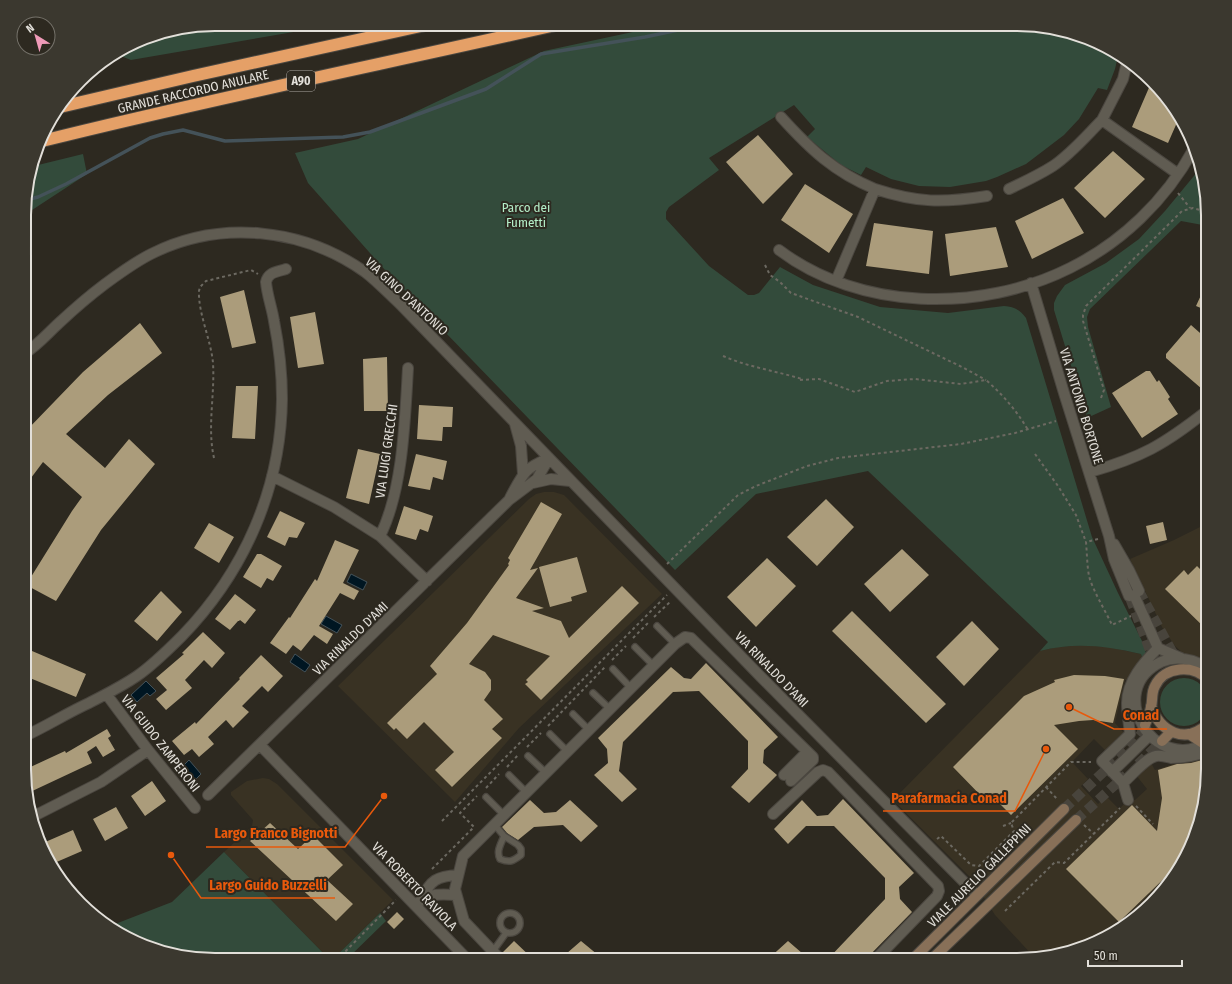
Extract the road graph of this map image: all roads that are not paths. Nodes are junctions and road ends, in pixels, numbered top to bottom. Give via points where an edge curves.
1 (398, 31) edge
2 (530, 31) edge
3 (1126, 67) edge
4 (67, 105) edge
5 (781, 117) dead end
6 (1102, 120) junction
7 (47, 140) edge
8 (1190, 154) edge
9 (1178, 174) junction
10 (875, 188) junction
11 (1009, 188) dead end
12 (987, 196) dead end
13 (779, 250) dead end
14 (286, 270) dead end
15 (836, 281) junction
16 (1031, 283) junction
17 (31, 348) edge
18 (408, 368) dead end
19 (1201, 415) edge
20 (514, 420) junction
21 (549, 458) junction
22 (1090, 472) junction
23 (523, 474) junction
24 (272, 476) junction
25 (570, 481) junction
26 (532, 484) junction
27 (509, 500) junction
28 (380, 536) junction
29 (427, 581) junction
30 (657, 626) dead end
31 (675, 644) junction
32 (636, 647) dead end
33 (1158, 648) junction
34 (1180, 663) junction
35 (653, 665) junction
36 (1201, 665) edge
37 (1156, 668) tunnel mouth
38 (613, 669) dead end
39 (1201, 675) edge
40 (1155, 685) junction
41 (631, 688) junction
42 (593, 693) dead end
43 (107, 695) junction
44 (1152, 706) junction
45 (610, 709) junction
46 (573, 714) dead end
47 (1145, 725) tunnel mouth
48 (1201, 729) edge
49 (588, 730) junction
50 (1170, 732) junction
51 (31, 733) edge
52 (550, 734) dead end
53 (1189, 734) junction
54 (1149, 736) junction
55 (1162, 741) tunnel mouth
56 (1201, 742) edge
57 (260, 745) junction
58 (1201, 747) edge
59 (148, 750) junction
60 (567, 751) junction
61 (1201, 752) edge
62 (528, 756) dead end
63 (1112, 772) junction
64 (546, 773) junction
65 (509, 775) dead end
66 (787, 778) dead end
67 (1123, 783) junction
68 (526, 792) junction
69 (208, 795) dead end
70 (486, 797) dead end
71 (1128, 800) road end
72 (195, 808) dead end
73 (1064, 809) tunnel mouth
74 (773, 814) dead end
75 (37, 815) edge
76 (504, 815) junction
77 (1076, 820) tunnel mouth
78 (494, 824) junction
79 (504, 836) junction
80 (458, 875) junction
81 (456, 895) junction
82 (977, 896) junction
83 (419, 902) junction
84 (506, 932) dead end
85 (493, 952) joint
86 (462, 953) edge
87 (882, 953) edge
88 (919, 953) edge
89 (938, 953) edge

1 - 4 highway, GRANDE RACCORDO ANULARE / A90
2 - 7 highway, GRANDE RACCORDO ANULARE / A90 via 240,94
3 - 6 street via 1123,79
5 - 10 street via 820,157 847,176
6 - 9 street
6 - 11 street via 1054,165
8 - 9 street
9 - 16 street via 1139,220 1108,245 1069,269
10 - 12 street via 909,199 925,201 952,201
10 - 15 street
13 - 15 street via 806,267
14 - 24 street via 274,272 267,278 266,287 277,336 282,389 281,422
15 - 16 street via 892,296 939,299 982,296
16 - 22 street, VIA ANTONIO BORTONE
17 - 20 street, VIA GINO D'ANTONIO via 90,295 151,254 173,244 223,233 273,234 304,241 327,250 370,276
18 - 28 street, VIA LUIGI GRECCHI via 398,479
19 - 22 street via 1174,436 1151,449 1117,464
20 - 21 street, VIA GINO D'ANTONIO
20 - 23 street via 521,446
21 - 23 street, VIA RINALDO D'AMI
21 - 25 street, VIA RINALDO D'AMI
21 - 26 street, VIA RINALDO D'AMI via 539,477
22 - 33 street, VIA ANTONIO BORTONE via 1109,536 1129,570 1134,594
23 - 27 street, VIA RINALDO D'AMI
24 - 28 street via 334,507
24 - 43 street via 260,515 245,549 214,599 167,650 137,676
25 - 26 street, VIA RINALDO D'AMI via 551,479
25 - 82 street, VIA RINALDO D'AMI
26 - 27 street, VIA RINALDO D'AMI
27 - 29 street, VIA RINALDO D'AMI
28 - 29 street
29 - 57 street, VIA RINALDO D'AMI
30 - 31 lane
31 - 35 street
31 - 66 street via 686,637 691,638 807,752
32 - 35 lane
33 - 34 street
33 - 63 street via 1141,667 1129,691 1127,702 1130,734 1102,761
34 - 36 street via 1189,659
34 - 39 street
34 - 40 street
34 - 54 street via 1165,661 1155,666 1146,672 1137,688 1136,709
35 - 41 street
37 - 40 street
38 - 41 lane
40 - 44 street
41 - 45 street
42 - 45 lane
43 - 51 street
43 - 59 street, VIA GUIDO ZAMPERONI
44 - 47 street
44 - 50 street via 1158,720
45 - 49 street
46 - 49 lane
48 - 53 street
49 - 60 street
50 - 53 street
50 - 55 street
52 - 60 lane
53 - 56 street
54 - 58 street via 1161,744 1179,750
54 - 63 street
57 - 69 street, VIA RINALDO D'AMI
57 - 83 street, VIA ROBERTO RAVIOLA via 404,892
59 - 72 street, VIA GUIDO ZAMPERONI
59 - 75 street via 101,782
60 - 64 street
61 - 67 street via 1184,758 1157,755 1150,758
62 - 64 lane
63 - 67 street
64 - 68 street
65 - 68 lane
67 - 71 street
68 - 76 street
70 - 76 lane
73 - 82 street, VIALE AURELIO GALLEPPINI
74 - 87 street via 818,772 828,772 938,886 937,896
76 - 78 street
77 - 89 street, VIALE AURELIO GALLEPPINI
78 - 79 lane
78 - 80 street via 463,856
79 - 79 lane via 521,849 521,854 513,861 507,862 498,856 498,849
80 - 81 street
80 - 83 street via 436,879 426,888
81 - 83 street via 443,894
81 - 85 street via 464,921
82 - 88 street, VIALE AURELIO GALLEPPINI
83 - 86 street, VIA ROBERTO RAVIOLA
84 - 85 lane

